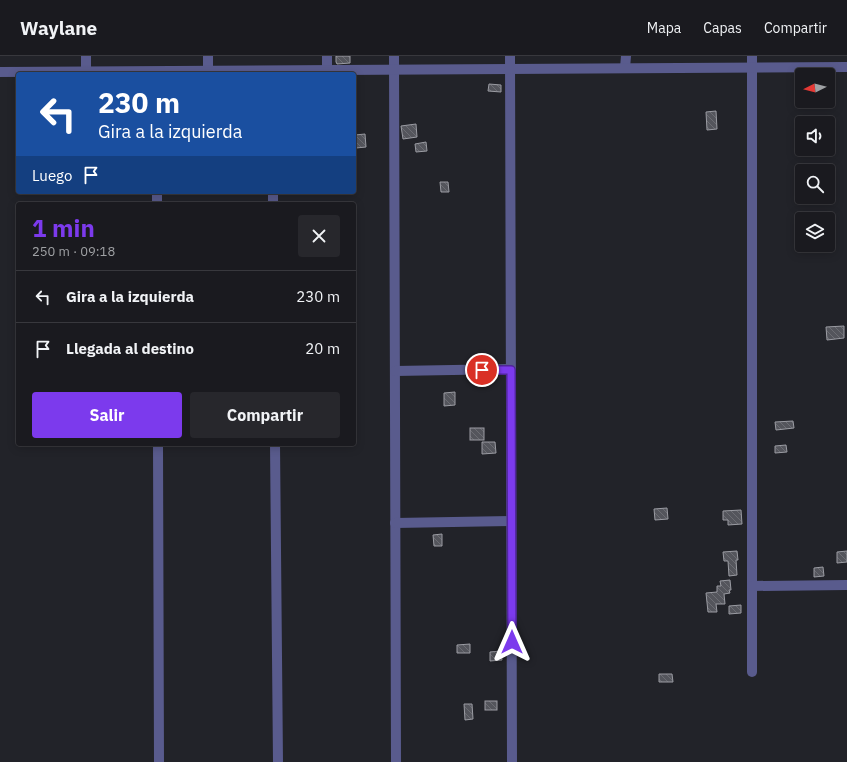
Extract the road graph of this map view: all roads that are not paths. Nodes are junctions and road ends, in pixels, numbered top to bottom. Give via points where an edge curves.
1 (86, 56) edge
2 (208, 56) edge
3 (327, 56) edge
4 (394, 56) edge
5 (510, 56) edge
6 (626, 56) edge
7 (752, 56) edge
8 (847, 67) edge
9 (625, 68) junction
10 (752, 68) junction
11 (394, 69) junction
12 (510, 69) junction
13 (208, 70) junction
14 (327, 70) junction
15 (86, 71) junction
16 (0, 72) edge
17 (156, 72) edge
18 (272, 72) edge
19 (511, 370) junction
20 (395, 371) junction
21 (158, 446) edge
22 (275, 446) edge
23 (395, 522) junction
24 (511, 522) junction
25 (847, 585) edge
26 (752, 586) junction
27 (752, 672) dead end
28 (159, 762) edge
29 (278, 762) edge
30 (396, 762) edge
31 (512, 762) edge

1 - 15 street
2 - 13 street
3 - 14 street
4 - 11 street
5 - 12 street
6 - 9 street
7 - 10 street
8 - 10 street
9 - 10 street
9 - 12 street
10 - 26 street
11 - 12 street
11 - 14 street
11 - 20 street
12 - 19 street
13 - 17 street
13 - 18 street
14 - 18 street
15 - 16 street
15 - 17 street
19 - 20 street
19 - 24 street
20 - 23 street
21 - 28 street
22 - 29 street
23 - 24 street
23 - 30 street
24 - 31 street
25 - 26 street
26 - 27 street

